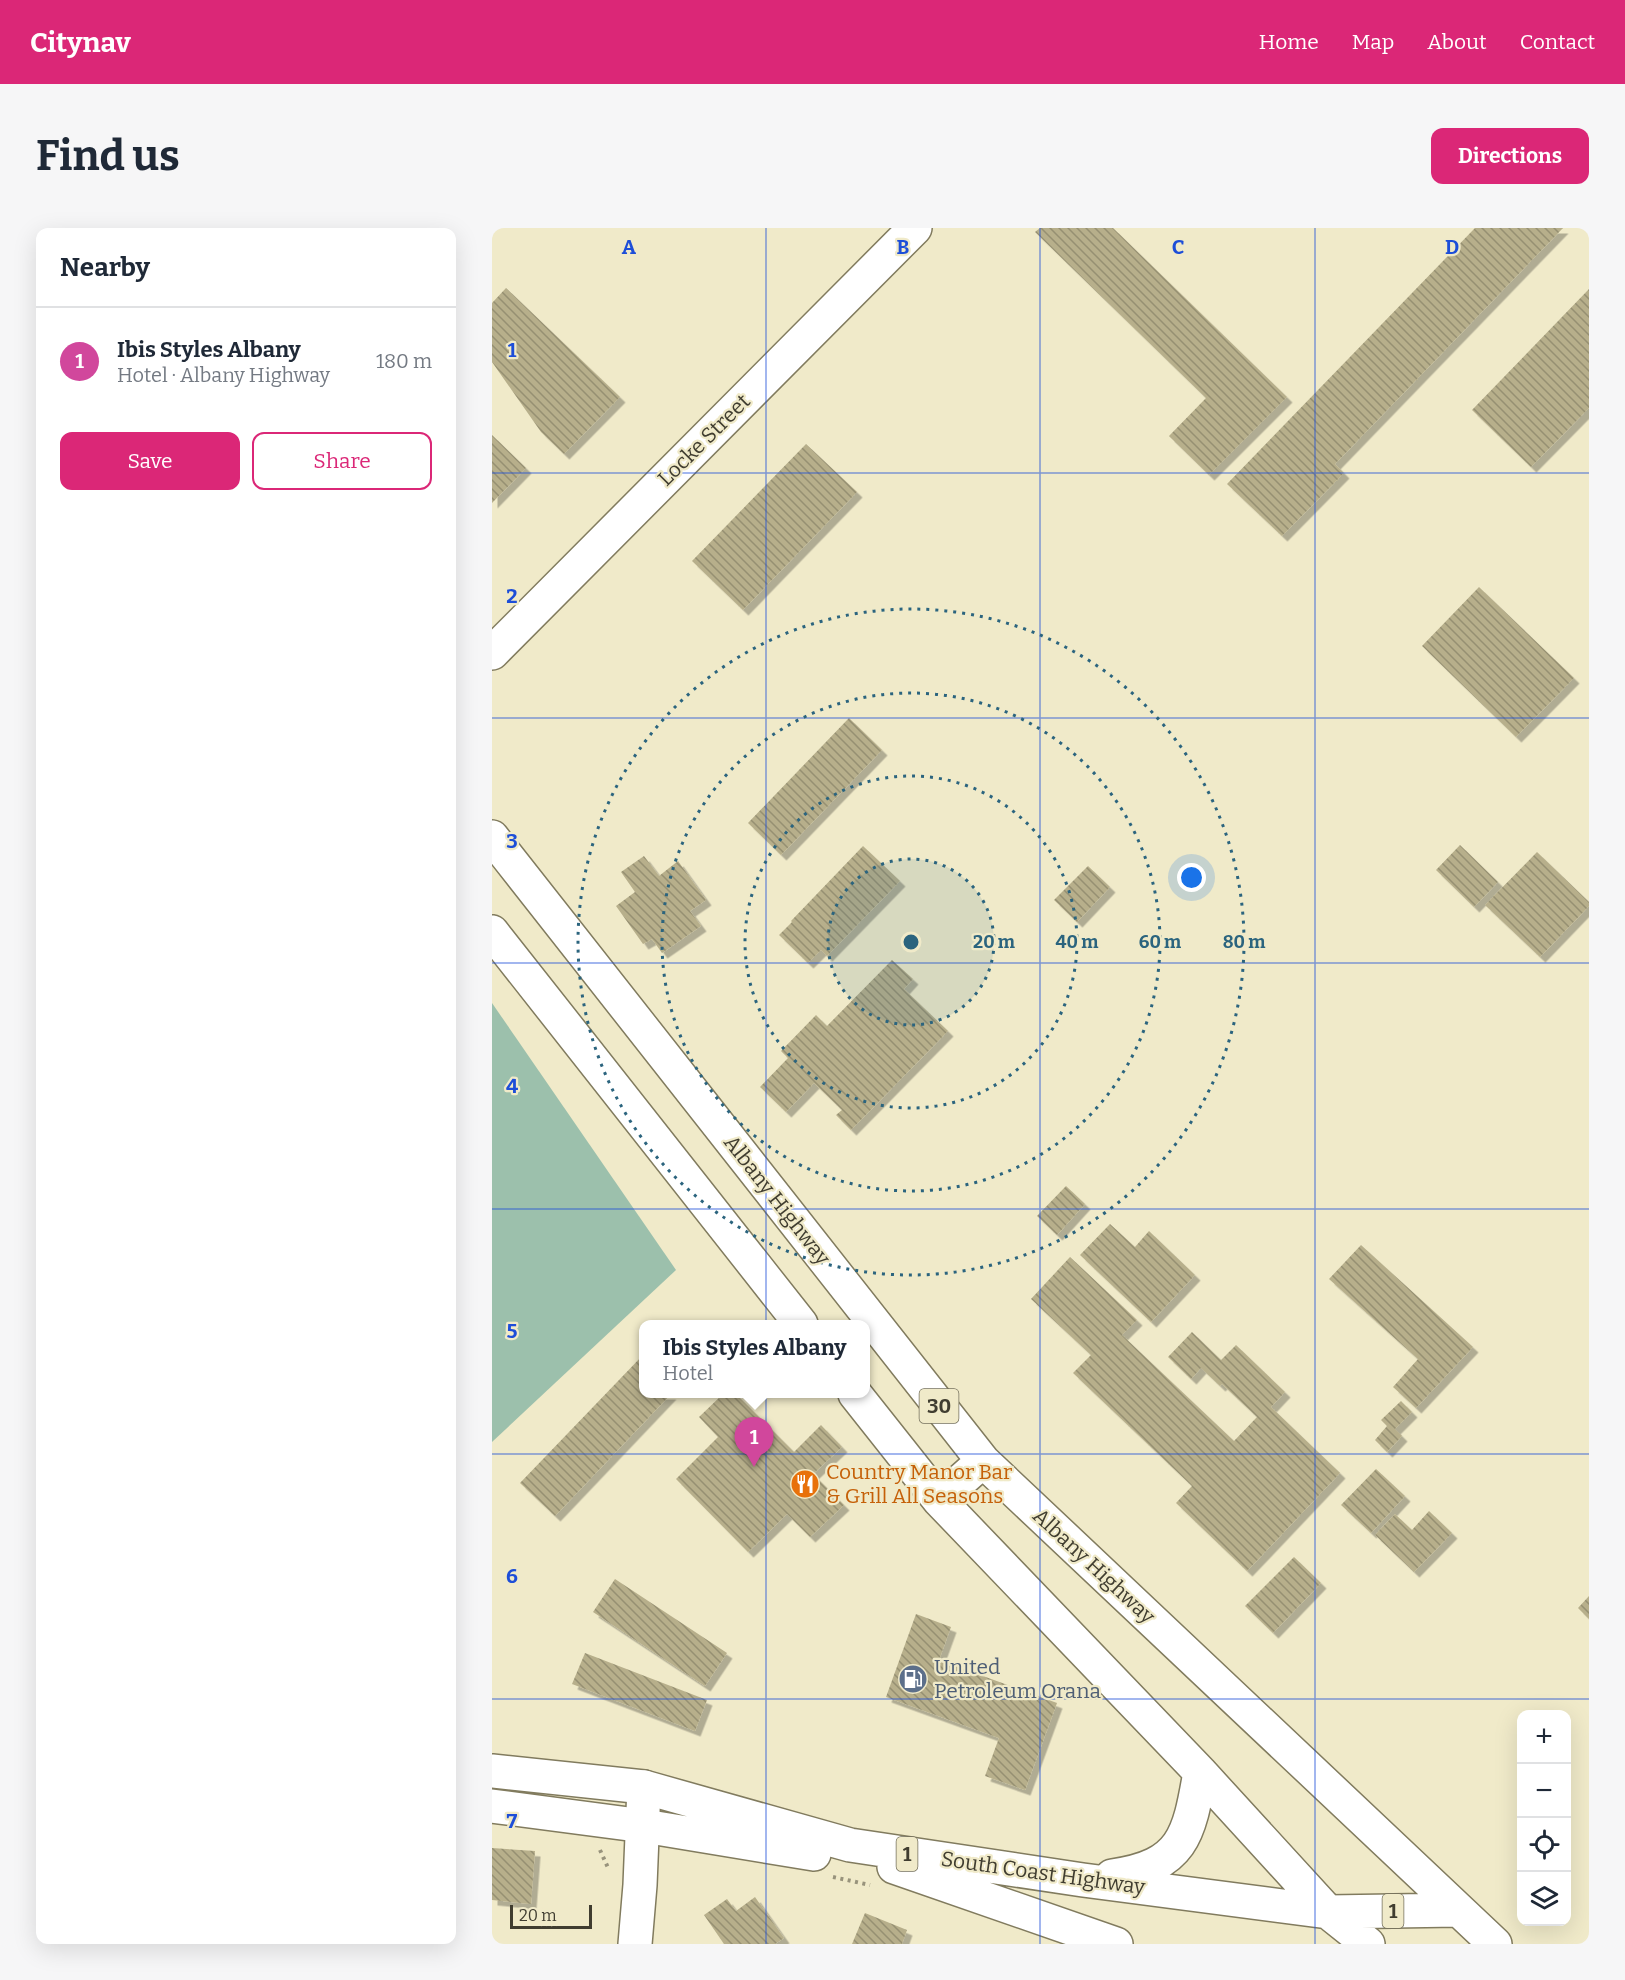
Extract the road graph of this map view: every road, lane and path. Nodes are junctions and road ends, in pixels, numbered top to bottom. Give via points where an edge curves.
1 (915, 228) edge
2 (492, 653) edge
3 (492, 837) edge
4 (492, 932) edge
5 (798, 1320) edge
6 (858, 1398) edge
7 (982, 1461) junction
8 (939, 1500) junction
9 (492, 1771) edge
10 (1200, 1772) junction
11 (644, 1787) junction
12 (492, 1806) edge
13 (644, 1827) junction
14 (590, 1848) dead end
15 (824, 1876) dead end
16 (1083, 1880) junction
17 (640, 1885) junction
18 (870, 1885) dead end
19 (1458, 1910) junction
20 (1328, 1912) junction
21 (634, 1944) edge
22 (1116, 1944) edge
23 (1368, 1944) edge
24 (1496, 1944) edge

1 - 2 main road, Locke Street
3 - 7 main road, Albany Highway / 30
4 - 5 main road
6 - 8 main road
7 - 8 main road
7 - 19 main road, Albany Highway / 30
8 - 10 main road
9 - 11 main road, South Coast Highway / 1
10 - 16 main road via 1190,1824 1174,1852 1154,1866 1134,1873
10 - 20 main road
11 - 13 main road
11 - 16 main road, South Coast Highway / 1 via 850,1845
12 - 13 main road, South Coast Highway / 1
13 - 17 main road
13 - 22 main road, South Coast Highway / 1 via 892,1866
14 - 17 path via 600,1850 612,1877
15 - 18 path
16 - 20 main road, South Coast Highway / 1
17 - 21 main road
19 - 20 main road, South Coast Highway / 1
19 - 24 main road, Albany Highway
20 - 23 main road

